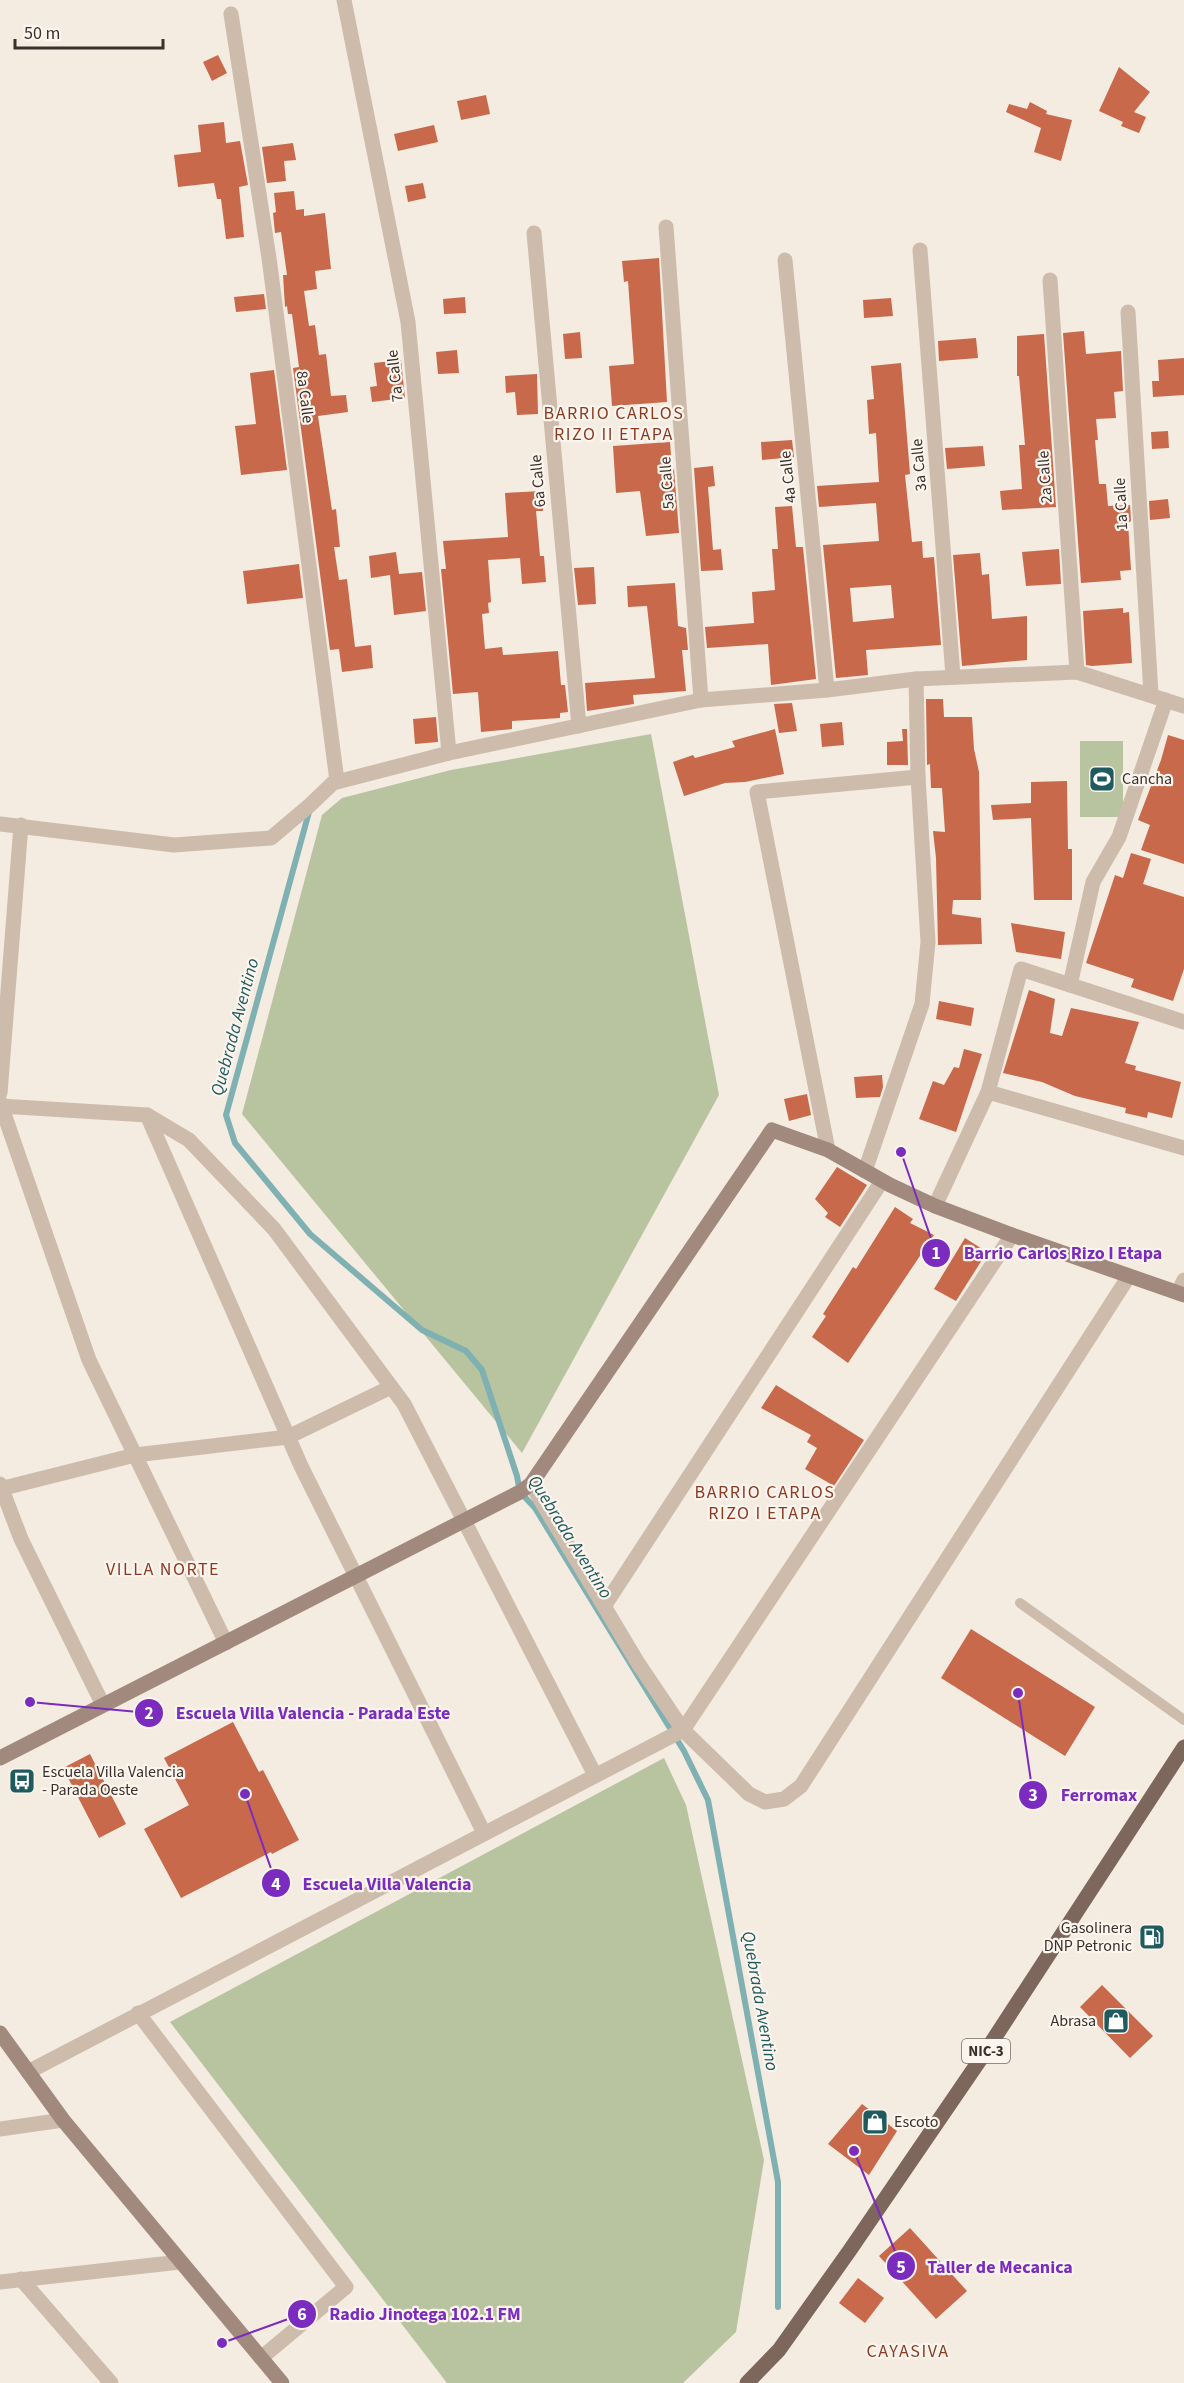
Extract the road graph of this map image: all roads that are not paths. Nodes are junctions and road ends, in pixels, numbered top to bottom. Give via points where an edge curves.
1 (344, 0) edge
2 (231, 14) dead end
3 (666, 227) dead end
4 (534, 233) dead end
5 (920, 250) dead end
6 (785, 260) dead end
7 (1050, 280) dead end
8 (1128, 312) dead end
9 (1077, 672) junction
10 (953, 676) junction
11 (916, 679) junction
12 (827, 690) junction
13 (1150, 694) junction
14 (700, 700) junction
15 (1166, 700) junction
16 (1184, 706) edge
17 (579, 726) junction
18 (449, 753) junction
19 (918, 777) junction
20 (333, 783) junction
21 (0, 824) edge
22 (21, 825) junction
23 (1070, 985) junction
24 (1183, 1017) edge
25 (988, 1092) junction
26 (0, 1102) edge
27 (147, 1115) junction
28 (1184, 1148) edge
29 (828, 1150) junction
30 (865, 1171) junction
31 (882, 1181) junction
32 (935, 1206) junction
33 (1012, 1235) junction
34 (1129, 1276) junction
35 (1182, 1289) edge
36 (391, 1387) junction
37 (288, 1437) junction
38 (135, 1455) junction
39 (531, 1484) junction
40 (1, 1487) edge
41 (464, 1521) junction
42 (356, 1576) junction
43 (1020, 1604) dead end
44 (605, 1605) junction
45 (226, 1643) junction
46 (103, 1705) junction
47 (1184, 1720) edge
48 (683, 1730) junction
49 (1184, 1747) edge
50 (0, 1758) edge
51 (595, 1775) junction
52 (484, 1833) junction
53 (138, 2013) junction
54 (0, 2033) edge
55 (28, 2072) junction
56 (63, 2120) junction
57 (0, 2129) edge
58 (180, 2262) junction
59 (21, 2279) junction
60 (0, 2282) edge
61 (261, 2358) junction
62 (111, 2383) edge
63 (282, 2383) edge
64 (747, 2383) edge

1 - 18 street, 7a Calle via 408,322
2 - 20 street, 8a Calle via 271,270 337,781
3 - 14 street, 5a Calle
4 - 17 street, 6a Calle
5 - 10 street, 3a Calle
6 - 12 street, 4a Calle
7 - 9 street, 2a Calle
8 - 13 street, 1a Calle
9 - 10 street
9 - 13 street
10 - 11 street
11 - 12 street
11 - 19 street
12 - 14 street
13 - 15 street
14 - 17 street
15 - 16 street
15 - 23 street via 1119,837 1094,882
17 - 18 street
18 - 20 street
19 - 29 street via 757,792
19 - 30 street via 928,942 922,1004
20 - 22 street via 271,838 174,845
21 - 22 street
22 - 26 street
23 - 24 street
23 - 25 street via 1021,969
25 - 28 street
25 - 32 street
26 - 27 street
26 - 38 street via 89,1360
27 - 36 street via 189,1140 274,1229
27 - 37 street
29 - 30 street
29 - 39 street via 772,1130
30 - 31 street
31 - 32 street
31 - 44 street
32 - 33 street
33 - 34 street
33 - 48 street
34 - 35 street
34 - 48 street via 801,1786 784,1799 765,1802 749,1794
36 - 37 street
36 - 41 street via 404,1404
37 - 38 street
37 - 42 street
38 - 40 street
38 - 45 street
39 - 41 street
39 - 44 street
40 - 46 street via 21,1539
41 - 42 street
41 - 51 street
42 - 45 street
42 - 52 street
43 - 47 lane
44 - 48 street
45 - 46 street
46 - 50 street
48 - 51 street
49 - 64 main road, NIC-3 via 984,2054 850,2250 779,2350
51 - 52 street
52 - 53 street
53 - 55 street
53 - 61 street via 346,2287
54 - 55 street
55 - 56 street
56 - 57 street
56 - 58 street
58 - 59 street
58 - 61 street
59 - 60 street
59 - 62 street
61 - 63 street

